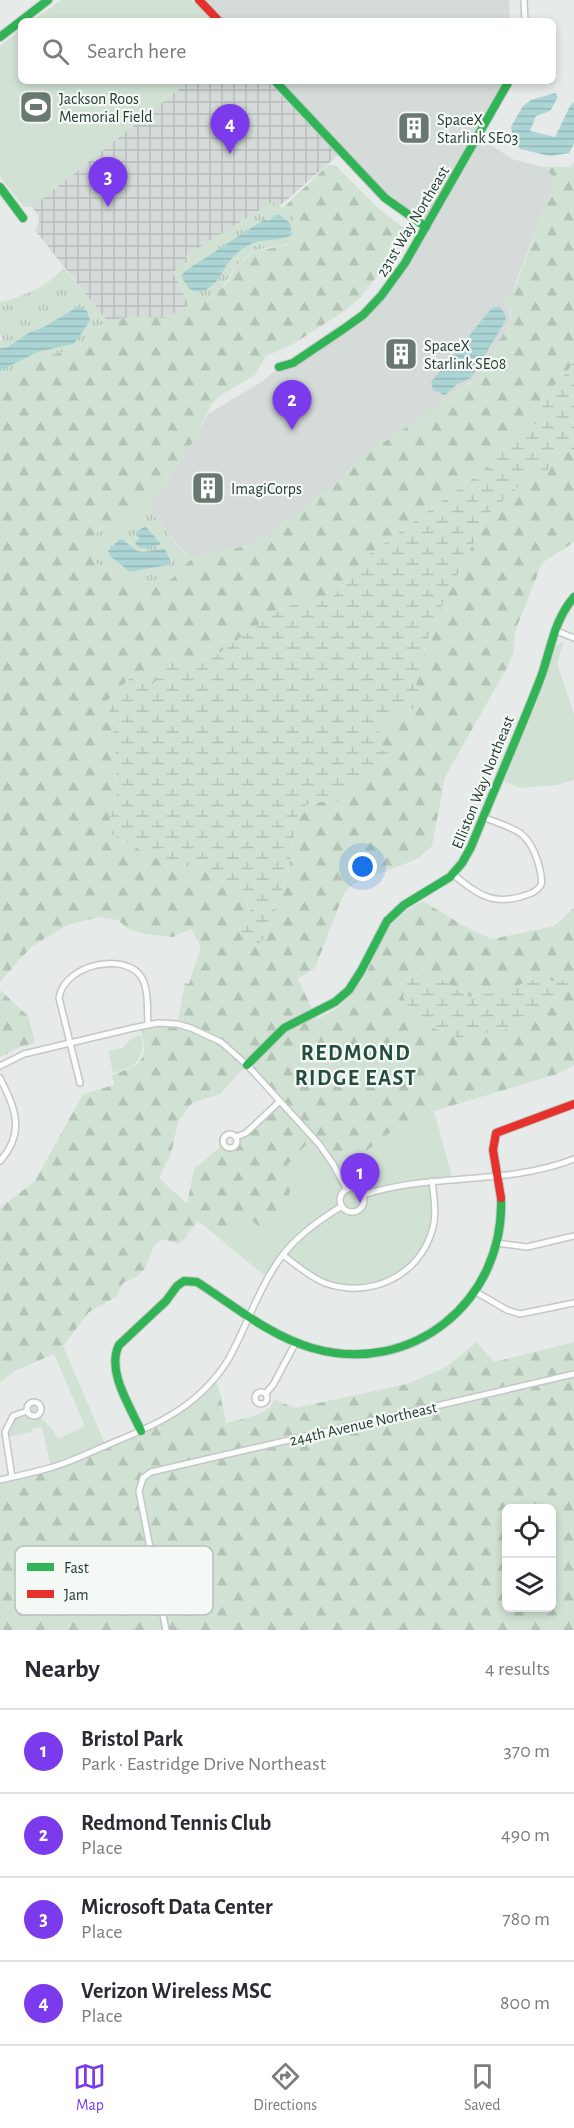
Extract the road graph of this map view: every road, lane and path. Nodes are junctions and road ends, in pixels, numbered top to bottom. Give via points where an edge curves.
1 (48, 0) edge
2 (199, 0) edge
3 (524, 0) edge
4 (25, 18) edge
5 (216, 18) edge
6 (525, 18) edge
7 (18, 23) edge
8 (0, 37) edge
9 (278, 84) edge
10 (507, 84) edge
11 (0, 188) edge
12 (23, 218) dead end
13 (426, 227) junction
14 (279, 367) dead end
15 (574, 597) edge
16 (554, 630) junction
17 (574, 638) edge
18 (574, 643) edge
19 (483, 817) junction
20 (454, 875) junction
21 (148, 1025) junction
22 (69, 1042) junction
23 (247, 1065) junction
24 (0, 1066) edge
25 (0, 1078) edge
26 (80, 1083) dead end
27 (280, 1101) junction
28 (574, 1104) edge
29 (236, 1137) dead end
30 (574, 1159) edge
31 (0, 1161) edge
32 (499, 1177) junction
33 (432, 1181) junction
34 (346, 1190) junction
35 (363, 1195) junction
36 (342, 1206) junction
37 (574, 1236) edge
38 (498, 1243) junction
39 (283, 1255) junction
40 (476, 1292) junction
41 (574, 1303) edge
42 (249, 1315) junction
43 (296, 1342) junction
44 (574, 1374) edge
45 (266, 1393) dead end
46 (27, 1411) dead end
47 (141, 1431) junction
48 (12, 1477) junction
49 (0, 1479) edge
50 (150, 1546) edge
51 (163, 1615) edge
52 (166, 1630) edge

1 - 4 street
2 - 5 street
3 - 6 street
7 - 8 street
9 - 13 street via 385,198
10 - 13 street, 231st Way Northeast
11 - 12 street
13 - 14 street, 231st Way Northeast via 400,271 363,315 293,363
15 - 16 street, Elliston Way Northeast
16 - 17 street
16 - 19 street, Elliston Way Northeast via 543,670
17 - 18 street
19 - 20 street, Elliston Way Northeast via 471,849
19 - 20 street via 522,833 529,840 542,874 541,885 533,893 496,899 477,893
20 - 23 street, Elliston Way Northeast via 404,903 388,919 361,972 342,996 326,1008 289,1024
21 - 22 street
21 - 22 street via 146,988 139,974 124,965 99,964 69,977 61,990 60,1006
21 - 23 street via 169,1023 203,1033 221,1042
22 - 24 street via 24,1054
22 - 26 street
23 - 27 street
25 - 31 street via 15,1109 16,1122 12,1144
27 - 29 street via 246,1133
27 - 34 street via 319,1144
28 - 32 street via 496,1133 492,1148
30 - 32 street
32 - 33 street
32 - 38 street
33 - 35 street
33 - 39 street via 433,1230 411,1266 393,1280 366,1288 337,1286 309,1275
34 - 35 street via 358,1190
34 - 36 street via 341,1195
35 - 36 street via 359,1210 351,1212
36 - 39 street via 306,1230
37 - 38 street via 527,1247
38 - 40 street
39 - 42 street
40 - 41 street via 520,1314
40 - 43 street via 436,1332 403,1348 349,1355
42 - 43 street
42 - 47 street via 210,1384 178,1412
42 - 47 street via 188,1280 180,1283 124,1340 116,1352 115,1371
43 - 45 street
44 - 50 street, 244th Avenue Northeast via 151,1472 143,1478 139,1491
46 - 48 street via 13,1416 4,1432
47 - 48 street via 58,1466
48 - 49 street
51 - 52 street, 244th Avenue Northeast

